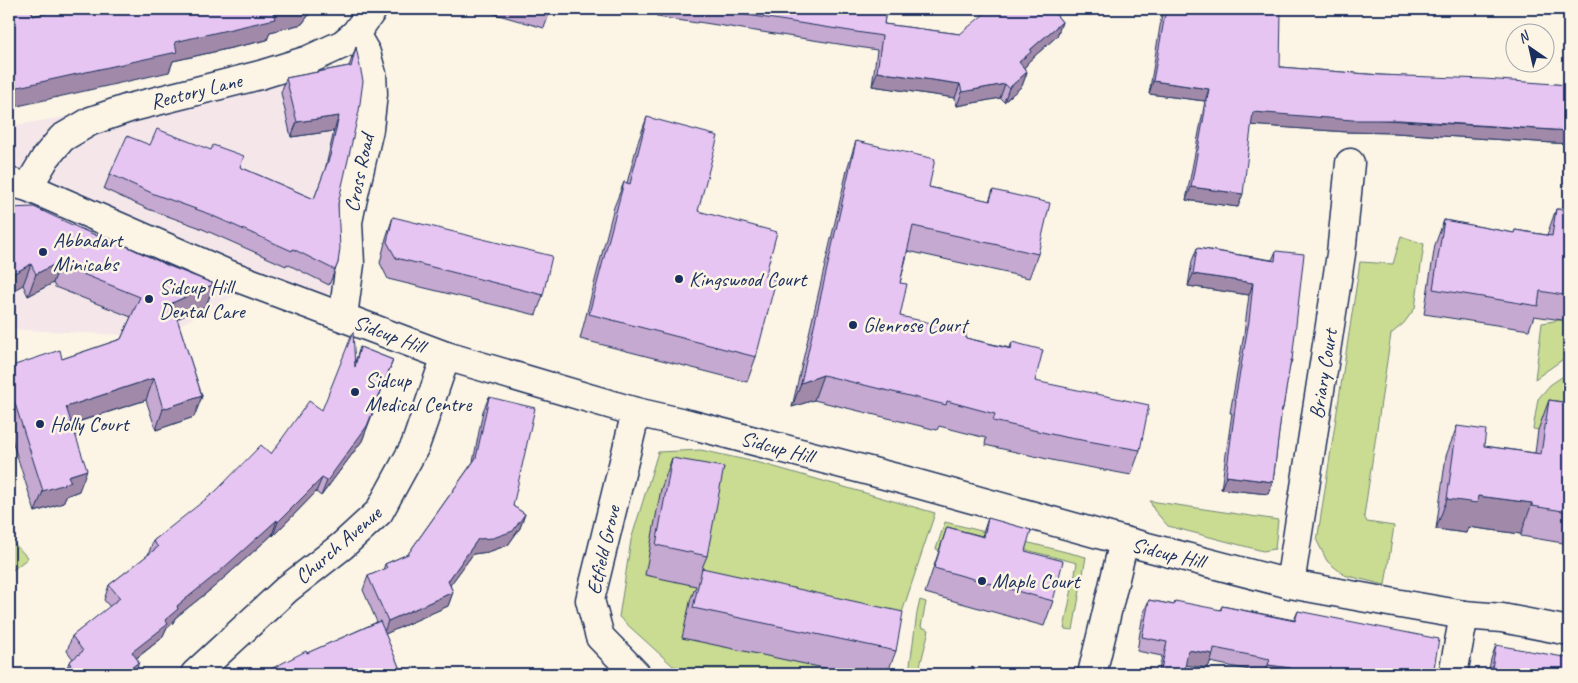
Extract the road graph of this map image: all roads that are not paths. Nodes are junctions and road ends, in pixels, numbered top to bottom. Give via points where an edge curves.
1 (373, 9) edge
2 (354, 34) junction
3 (1350, 163) dead end
4 (18, 184) edge
5 (344, 316) junction
6 (446, 356) junction
7 (636, 412) junction
8 (1124, 541) junction
9 (1290, 584) junction
10 (1464, 615) junction
11 (1569, 631) edge
12 (194, 674) edge
13 (636, 674) edge
14 (1092, 674) edge
15 (1452, 674) edge

1 - 2 street, Rectory Lane
2 - 4 street, Rectory Lane via 344,44 308,60 91,121 62,138
2 - 5 street, Cross Road via 366,53 373,94 369,129 348,222 350,264
3 - 9 street, Briary Court via 1341,254
4 - 5 street, Sidcup Hill via 225,273
5 - 6 street, Sidcup Hill
6 - 7 street, Sidcup Hill
6 - 12 street, Church Avenue via 415,446 379,512
7 - 8 street, Sidcup Hill via 900,479
7 - 13 street, Etfield Grove via 590,600 600,636
8 - 9 street, Sidcup Hill
8 - 14 street
9 - 10 street, Sidcup Hill
10 - 11 street, Sidcup Hill via 1502,618
10 - 15 street

